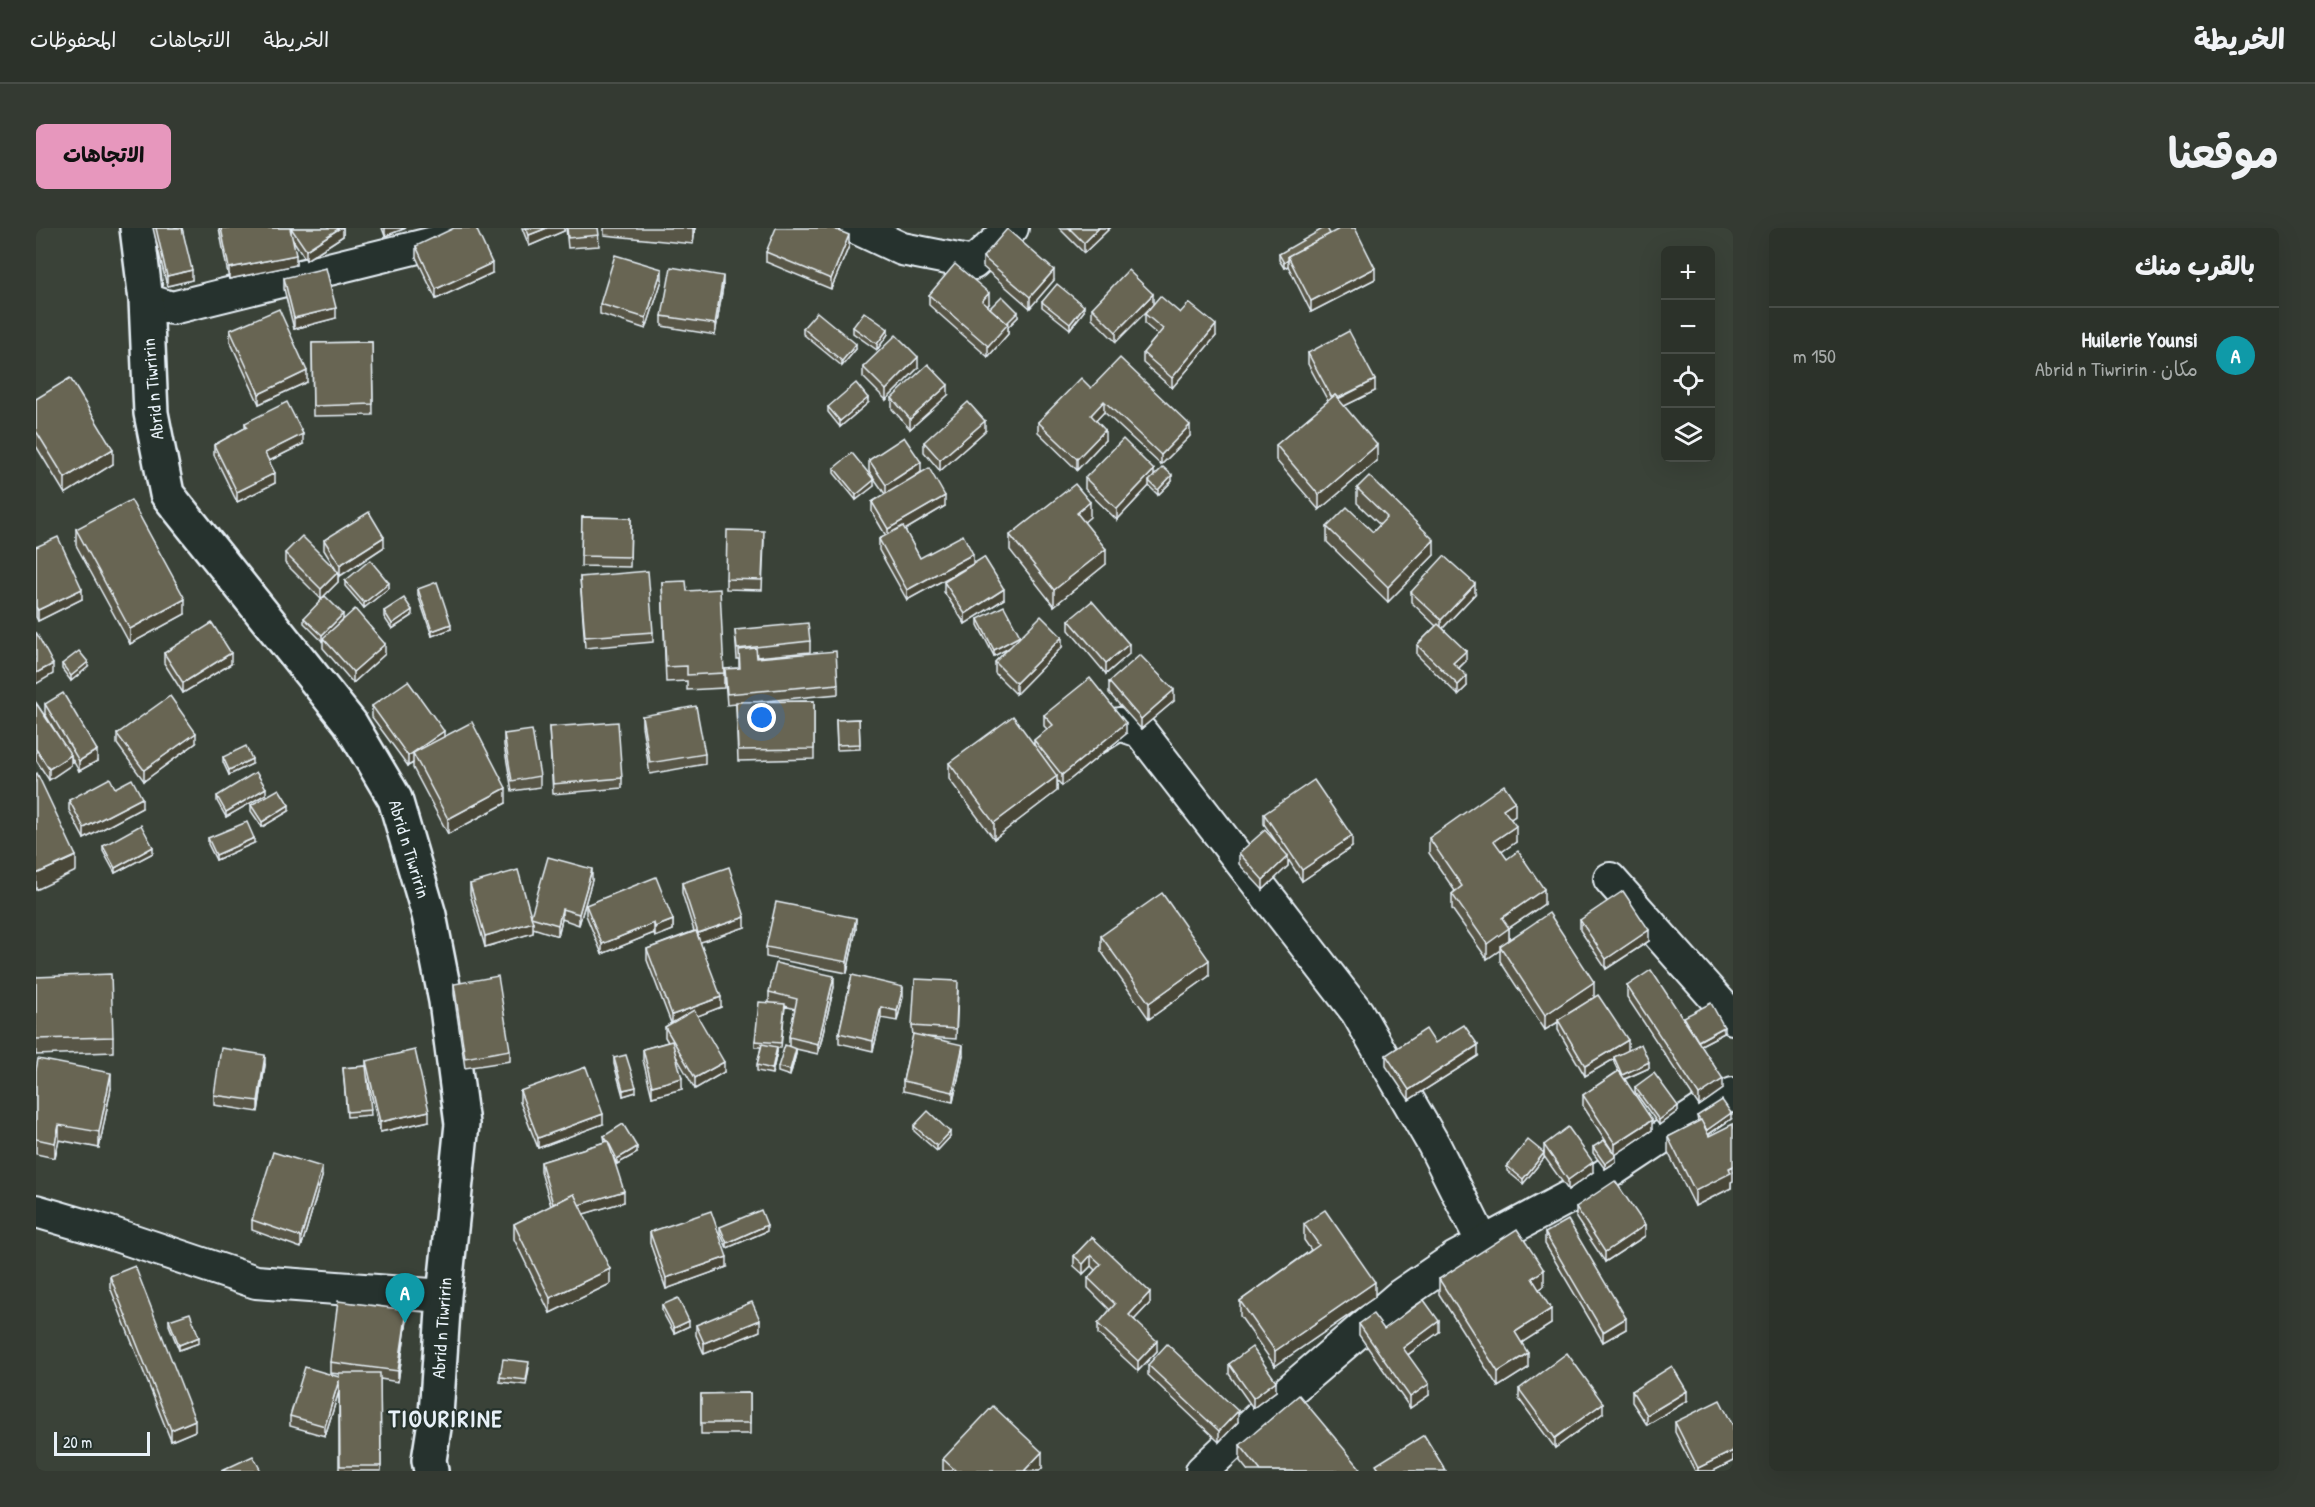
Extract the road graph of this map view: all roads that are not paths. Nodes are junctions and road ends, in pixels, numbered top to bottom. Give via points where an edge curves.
1 (136, 228) edge
2 (457, 228) edge
3 (856, 228) edge
4 (1012, 228) edge
5 (146, 300) junction
6 (1098, 737) edge
7 (1610, 879) dead end
8 (1733, 1018) edge
9 (1733, 1094) edge
10 (36, 1211) edge
11 (1483, 1243) junction
12 (444, 1296) junction
13 (431, 1471) edge
14 (1202, 1471) edge

1 - 5 street, Abrid n Tiwririn
2 - 5 street via 442,241 172,308
3 - 4 street via 902,249 972,263
5 - 12 street, Abrid n Tiwririn via 151,413 167,494 350,723 395,799 429,915 446,1001 462,1124
6 - 11 street via 1119,724 1140,731 1357,1012 1434,1145
7 - 8 street
9 - 11 street via 1584,1189
10 - 12 street via 256,1282
11 - 14 street via 1401,1295
12 - 13 street, Abrid n Tiwririn

